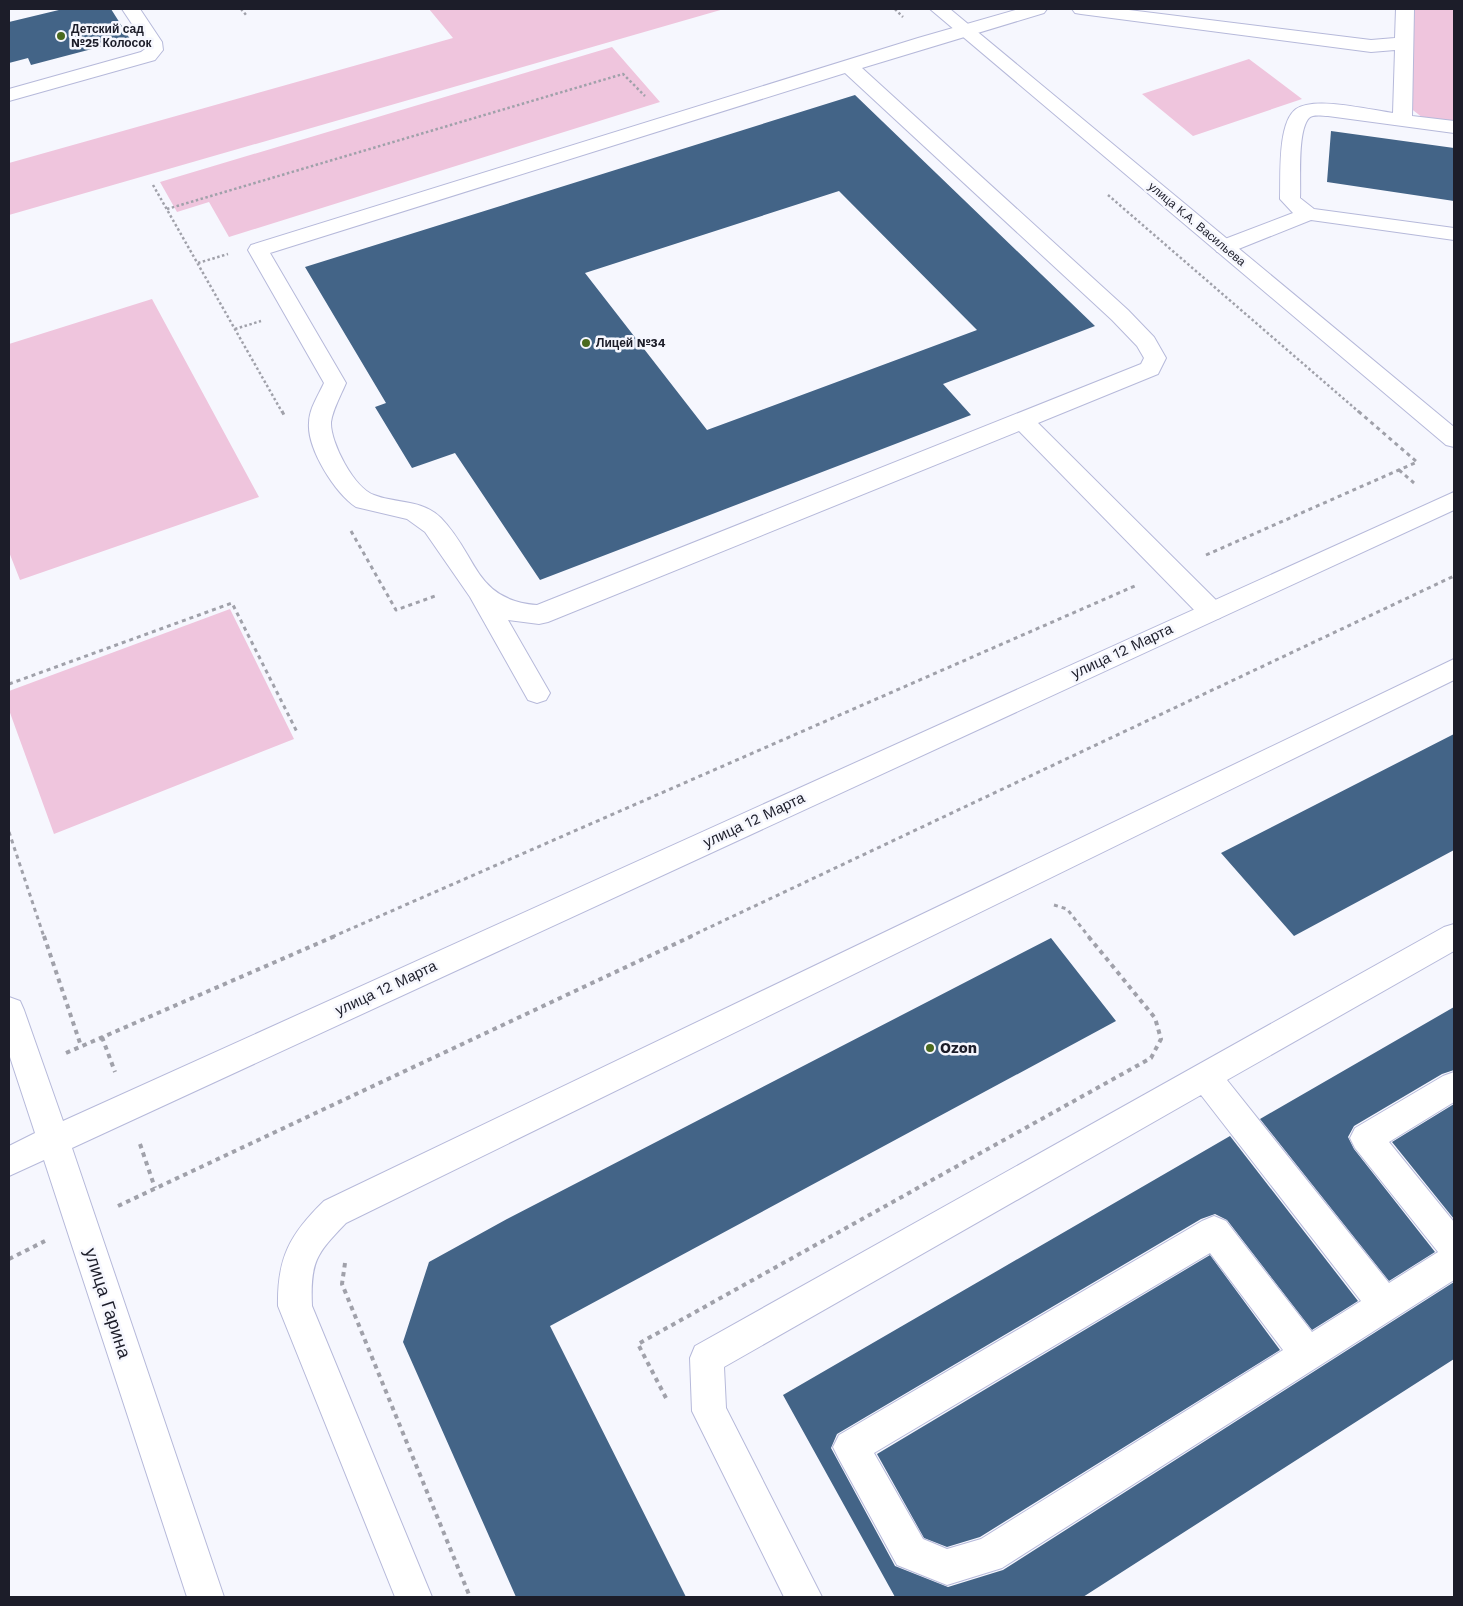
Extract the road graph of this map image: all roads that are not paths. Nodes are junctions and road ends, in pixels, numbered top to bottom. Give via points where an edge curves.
1 (131, 9) edge
2 (939, 9) edge
3 (1038, 9) edge
4 (1081, 9) edge
5 (1404, 9) edge
6 (964, 30) junction
7 (1404, 41) junction
8 (849, 66) junction
9 (9, 95) edge
10 (1402, 120) junction
11 (1454, 127) edge
12 (1309, 214) junction
13 (1454, 234) edge
14 (1224, 247) junction
15 (1022, 420) junction
16 (1454, 439) edge
17 (1454, 500) edge
18 (482, 597) junction
19 (1211, 611) junction
20 (1454, 669) edge
21 (537, 693) dead end
22 (1454, 936) edge
23 (9, 1010) edge
24 (1205, 1077) junction
25 (1454, 1086) edge
26 (54, 1140) junction
27 (9, 1161) edge
28 (1454, 1247) edge
29 (1454, 1261) edge
30 (1386, 1304) junction
31 (1307, 1352) junction
32 (205, 1597) edge
33 (413, 1597) edge
34 (803, 1597) edge

1 - 9 street via 153,42 154,50 148,56
2 - 6 street, улица К.А. Васильева
3 - 6 street
4 - 7 street via 1370,46 1390,46
5 - 7 street
6 - 8 street
6 - 14 street, улица К.А. Васильева
7 - 10 street
8 - 15 street via 1120,315 1146,342 1155,358 1150,368
8 - 18 street via 258,250 335,383 320,422 320,438 351,492 363,501 422,514 436,527
10 - 11 street
10 - 12 street via 1328,110 1303,113 1294,131 1290,199
12 - 13 street
12 - 14 street
14 - 16 street, улица К.А. Васильева
15 - 18 street via 539,615 499,609
15 - 19 street
17 - 19 street, улица 12 Марта
18 - 21 street
19 - 26 street, улица 12 Марта
20 - 33 street via 335,1212 314,1232 300,1255 294,1278 295,1306
22 - 24 street
23 - 26 street, улица Гарина
24 - 30 street
24 - 34 street via 707,1358 709,1410
25 - 28 street via 1366,1138
26 - 27 street, улица 12 Марта
26 - 32 street, улица Гарина
29 - 30 street
30 - 31 street
31 - 31 street via 989,1555 947,1567 910,1552 851,1447 1214,1232

